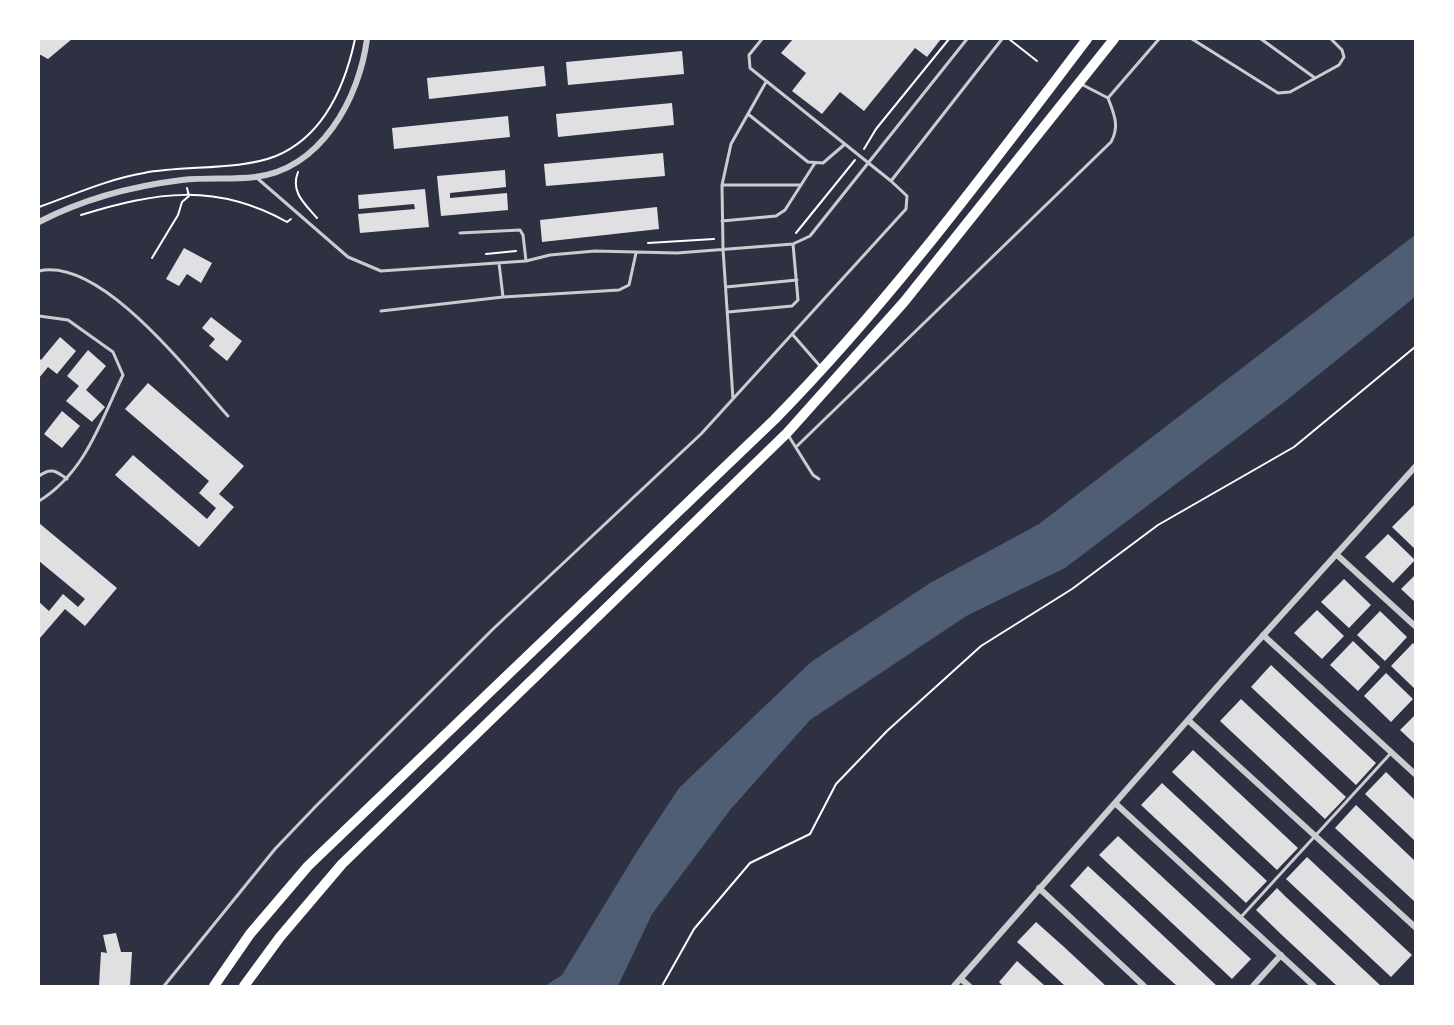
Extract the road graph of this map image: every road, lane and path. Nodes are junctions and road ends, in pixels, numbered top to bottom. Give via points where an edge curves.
1 (355, 39) edge
2 (367, 39) edge
3 (762, 39) edge
4 (949, 39) edge
5 (967, 39) edge
6 (1002, 39) edge
7 (1009, 39) edge
8 (1088, 39) edge
9 (1114, 39) edge
10 (1159, 39) edge
11 (1192, 39) edge
12 (1261, 39) edge
13 (1330, 39) edge
14 (1037, 62) dead end
15 (1316, 79) junction
16 (766, 81) junction
17 (1077, 82) junction
18 (1108, 98) junction
19 (748, 114) junction
20 (845, 144) junction
21 (859, 155) junction
22 (867, 161) junction
23 (815, 163) junction
24 (298, 171) dead end
25 (256, 177) junction
26 (186, 180) junction
27 (891, 181) junction
28 (722, 185) junction
29 (801, 185) junction
30 (189, 196) junction
31 (39, 207) edge
32 (298, 214) junction
33 (75, 217) dead end
34 (722, 221) junction
35 (39, 222) edge
36 (323, 225) dead end
37 (460, 233) dead end
38 (794, 235) dead end
39 (723, 239) junction
40 (647, 243) dead end
41 (793, 244) junction
42 (723, 249) junction
43 (525, 250) junction
44 (636, 252) junction
45 (479, 255) dead end
46 (152, 258) dead end
47 (526, 261) junction
48 (500, 263) junction
49 (39, 271) edge
50 (797, 280) junction
51 (726, 287) junction
52 (503, 297) junction
53 (381, 311) dead end
54 (728, 312) junction
55 (39, 316) edge
56 (793, 335) junction
57 (1415, 347) edge
58 (823, 370) junction
59 (734, 399) junction
60 (228, 416) dead end
61 (787, 434) junction
62 (797, 446) junction
63 (1415, 467) edge
64 (1407, 475) junction
65 (39, 476) edge
66 (67, 479) junction
67 (819, 479) dead end
68 (1415, 482) edge
69 (39, 501) edge
70 (1336, 554) junction
71 (1415, 626) edge
72 (1263, 635) junction
73 (1188, 720) junction
74 (1392, 753) junction
75 (1415, 774) edge
76 (1115, 803) junction
77 (1315, 836) junction
78 (1039, 888) junction
79 (1240, 918) junction
80 (1415, 927) edge
81 (1281, 955) junction
82 (961, 979) junction
83 (164, 986) edge
84 (214, 986) edge
85 (244, 986) edge
86 (662, 986) edge
87 (954, 986) edge
88 (969, 986) edge
89 (1144, 986) edge
90 (1253, 986) edge
91 (1314, 986) edge

1 - 31 path via 333,103 319,125 296,145 275,156 144,173
2 - 25 street via 351,96 335,127 285,170
3 - 16 lane via 748,60 750,68
4 - 21 path
5 - 22 lane
6 - 27 lane
7 - 14 path
8 - 58 main road via 891,290
9 - 17 main road
10 - 18 lane
11 - 15 lane via 1278,93 1290,92
12 - 15 lane
13 - 15 lane via 1344,57 1339,65
16 - 19 lane
16 - 20 lane
17 - 18 lane
17 - 61 main road via 904,302
18 - 62 lane via 1116,117 1111,142
19 - 23 lane via 808,162
19 - 28 lane via 731,144
20 - 21 lane
20 - 23 lane via 828,160
21 - 22 lane
21 - 38 path
22 - 27 lane
22 - 41 lane via 810,236
23 - 29 lane
24 - 36 path via 297,194
25 - 26 street
25 - 32 lane
26 - 30 path
26 - 35 street via 113,193
27 - 56 lane via 907,196 906,209
28 - 29 lane
28 - 34 lane
29 - 34 lane via 785,210 776,216
30 - 32 path via 204,194 247,202 287,222
30 - 33 path via 174,193
30 - 46 path
32 - 48 lane via 348,257 381,271
34 - 39 lane
37 - 43 lane via 516,229 524,235
39 - 40 path
39 - 42 lane
41 - 42 lane
41 - 50 lane
42 - 44 lane
42 - 51 lane
43 - 45 path
43 - 47 lane
44 - 47 lane via 595,251
44 - 52 lane via 629,285 619,290
47 - 48 lane
48 - 52 lane
49 - 60 lane via 66,272 92,283 127,306
50 - 51 lane
50 - 54 lane via 798,300 792,306
51 - 54 lane
52 - 53 lane
54 - 59 lane
55 - 66 lane via 68,321 113,352 123,375 85,456
56 - 58 lane
56 - 59 lane
57 - 86 path via 1294,447 1158,525 1072,589 981,645 836,784 810,834 750,863 694,929
58 - 84 main road via 308,866 250,934
59 - 83 lane via 493,629 316,806 275,849
61 - 62 lane
61 - 85 main road via 342,864
62 - 67 lane
63 - 64 street
64 - 68 street
64 - 70 street
65 - 66 lane via 54,470
66 - 69 lane
70 - 71 street
70 - 72 street
72 - 73 street
72 - 74 street
73 - 76 street
73 - 77 street
74 - 75 street
74 - 77 lane
76 - 78 street
76 - 79 street
77 - 79 lane
77 - 80 street
78 - 82 street
78 - 89 street
79 - 81 street
81 - 90 street
81 - 91 street
82 - 87 street
82 - 88 street

